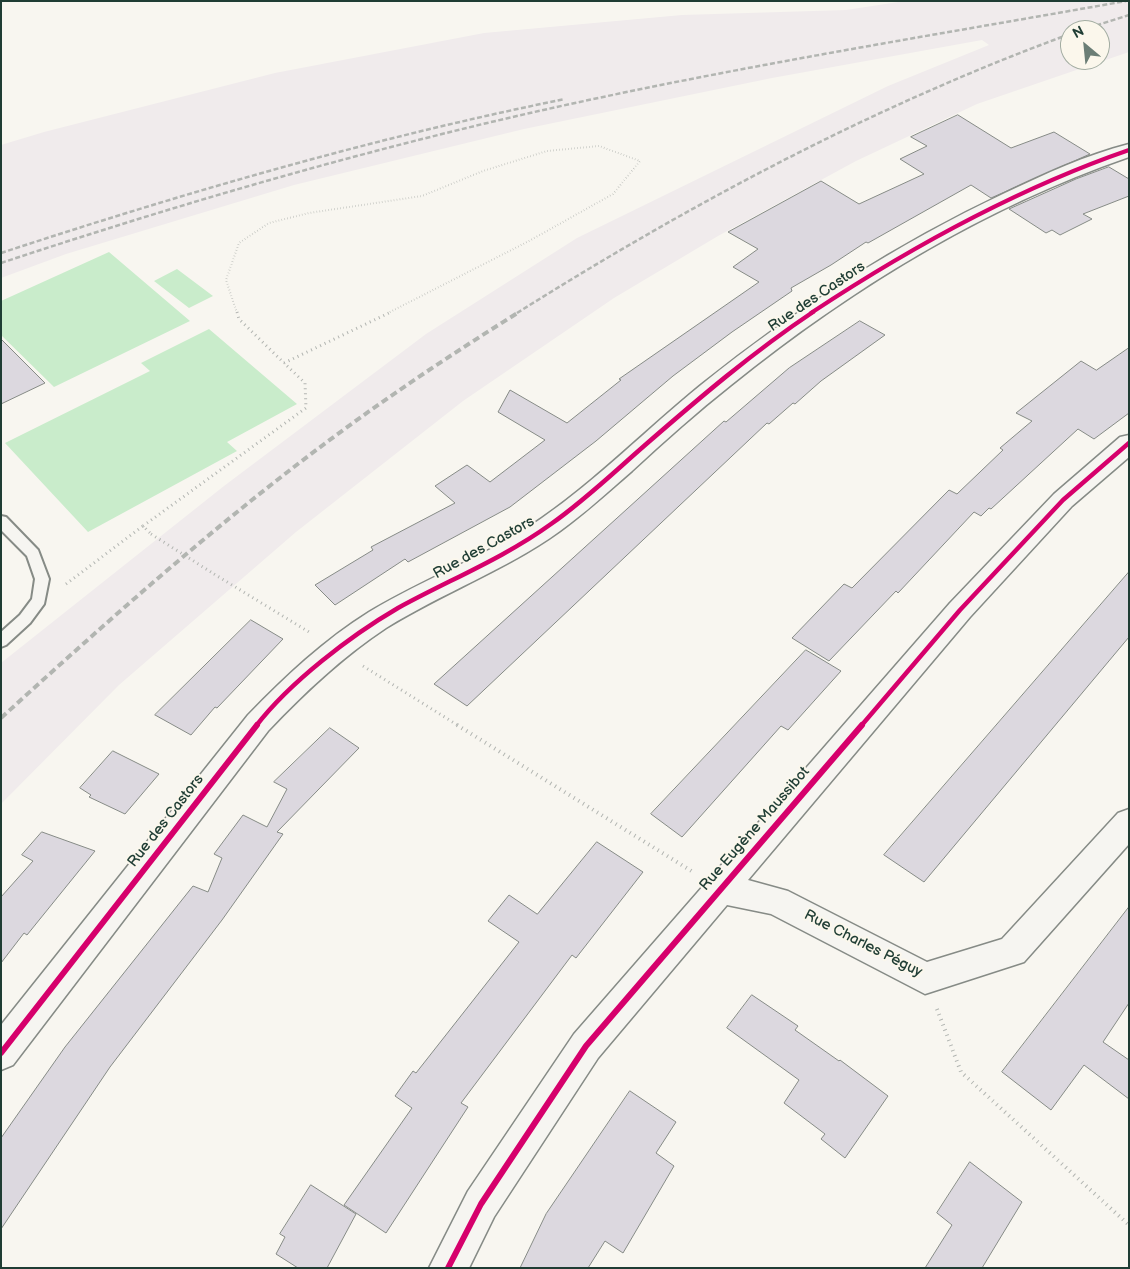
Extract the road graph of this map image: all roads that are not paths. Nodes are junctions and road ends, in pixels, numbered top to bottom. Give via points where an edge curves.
1 (1129, 150) edge
2 (1129, 443) edge
3 (1, 522) edge
4 (1, 641) edge
5 (1129, 822) edge
6 (720, 889) junction
7 (1, 1053) edge
8 (448, 1268) edge

1 - 7 street, Rue des Castors via 1005,199 920,245 856,285 740,366 550,525 499,558 386,616 336,649 258,723
2 - 6 street, Rue Eugène Maussibot via 1063,500 960,610
3 - 4 lane via 33,554 42,579 39,600 25,619
5 - 6 street, Rue Charles Péguy via 1012,951 925,978 777,901
6 - 8 street, Rue Eugène Maussibot via 586,1046 481,1204

